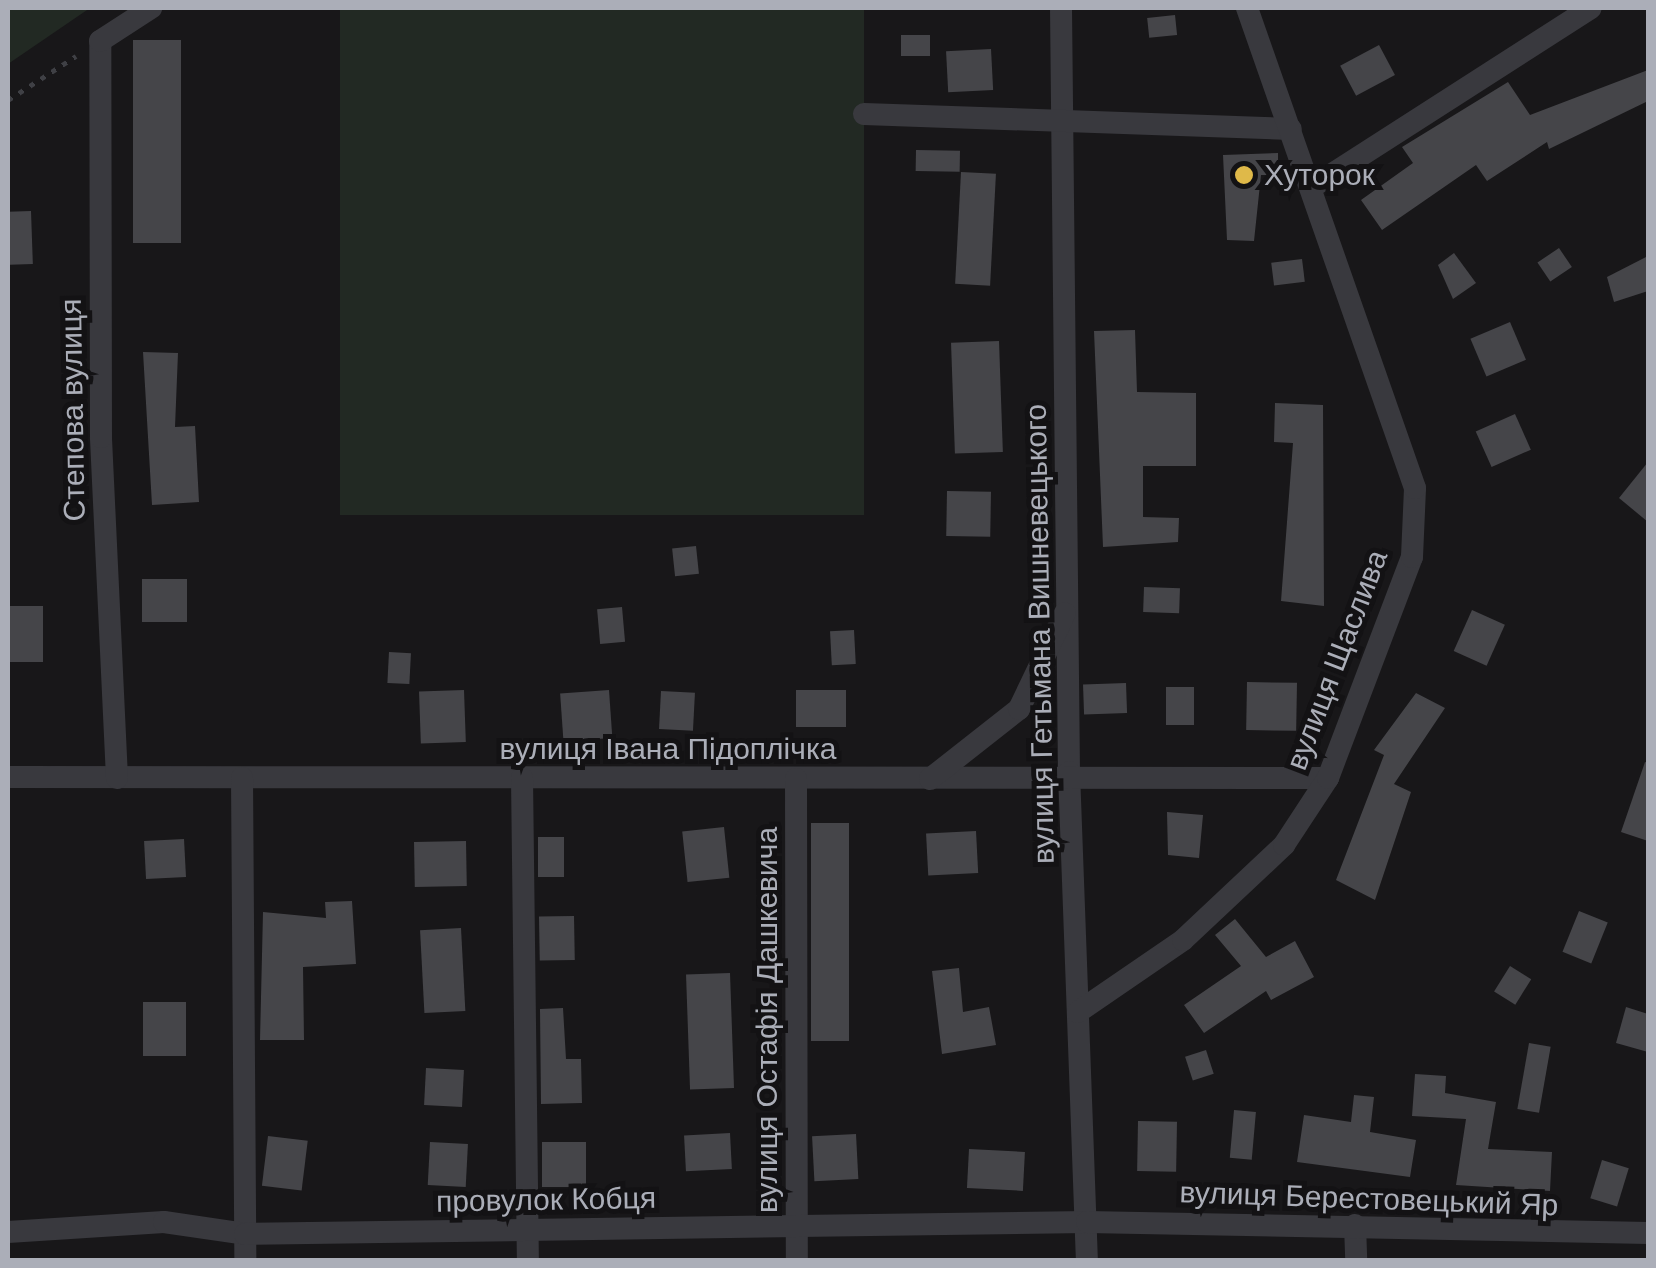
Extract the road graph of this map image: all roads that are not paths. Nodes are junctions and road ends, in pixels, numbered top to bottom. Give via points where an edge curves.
1 (151, 8) edge
2 (1060, 8) edge
3 (1248, 8) edge
4 (1591, 8) edge
5 (864, 114) dead end
6 (1064, 127) junction
7 (1292, 130) junction
8 (1312, 187) junction
9 (1069, 606) junction
10 (1069, 772) junction
11 (8, 778) edge
12 (117, 778) junction
13 (242, 778) junction
14 (522, 778) junction
15 (1328, 778) junction
16 (796, 779) junction
17 (930, 779) junction
18 (1078, 1012) junction
19 (1087, 1222) junction
20 (797, 1226) junction
21 (1355, 1226) junction
22 (527, 1230) junction
23 (8, 1232) edge
24 (245, 1234) junction
25 (1648, 1234) edge
26 (245, 1260) edge
27 (528, 1260) edge
28 (798, 1260) edge
29 (1087, 1260) edge
30 (1356, 1260) edge

1 - 12 street, Степова вулиця via 100,41 101,437
2 - 6 street, вулиця Гетьмана Вишневецького
3 - 7 street, вулиця Щаслива
4 - 8 street
5 - 6 street
6 - 7 street
6 - 9 street, вулиця Гетьмана Вишневецького
7 - 8 street, вулиця Щаслива
8 - 15 street, вулиця Щаслива via 1415,488 1412,557
9 - 10 street, вулиця Гетьмана Вишневецького
9 - 17 street via 1019,709
10 - 15 street, вулиця Івана Підоплічка
10 - 17 street, вулиця Івана Підоплічка
10 - 18 street, вулиця Гетьмана Вишневецького
11 - 12 street, вулиця Івана Підоплічка
12 - 13 street, вулиця Івана Підоплічка
13 - 14 street, вулиця Івана Підоплічка
13 - 24 street
14 - 16 street, вулиця Івана Підоплічка
14 - 22 street
15 - 18 street, вулиця Щаслива via 1284,845 1183,940
16 - 17 street, вулиця Івана Підоплічка
16 - 20 street, вулиця Остафія Дашкевича
18 - 19 street, вулиця Гетьмана Вишневецького
19 - 20 street, провулок Кобця
19 - 21 street, вулиця Берестовецький Яр
19 - 29 street, вулиця Гетьмана Вишневецького
20 - 22 street, провулок Кобця
20 - 28 street, вулиця Остафія Дашкевича
21 - 25 street, вулиця Берестовецький Яр
21 - 30 street
22 - 24 street, провулок Кобця
22 - 27 street
23 - 24 street, провулок Кобця via 164,1222
24 - 26 street

